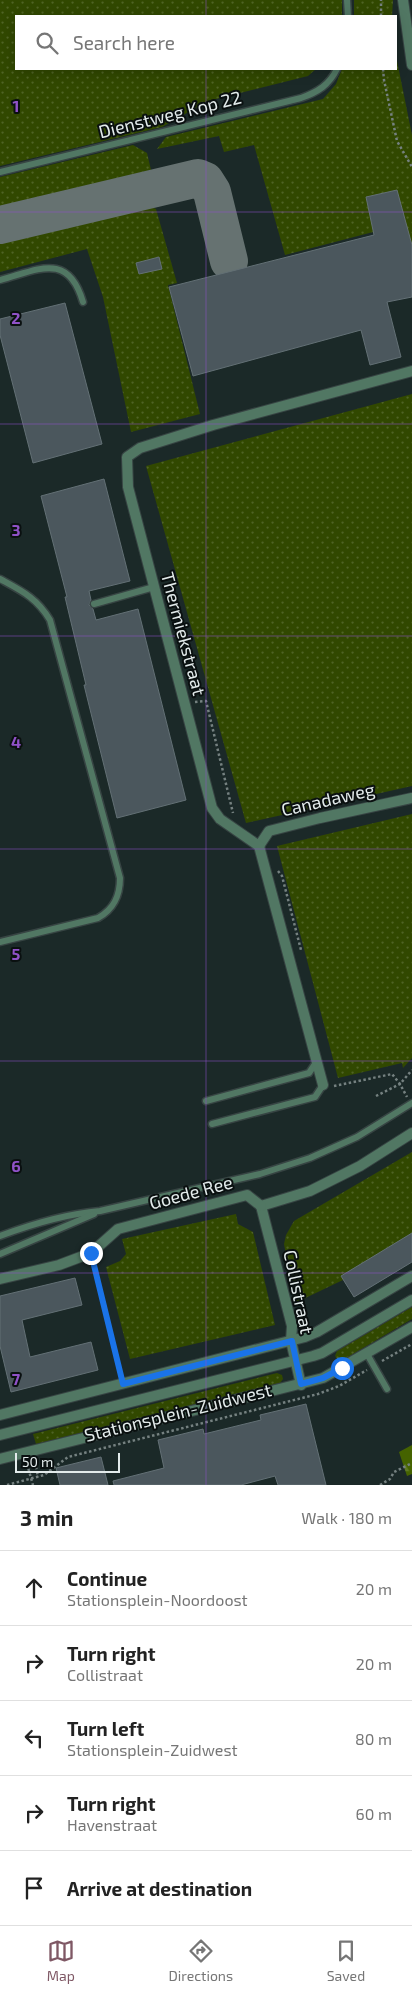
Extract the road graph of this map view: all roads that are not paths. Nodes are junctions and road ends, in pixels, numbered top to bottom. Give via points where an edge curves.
1 (347, 0) edge
2 (403, 0) edge
3 (348, 15) edge
4 (412, 65) edge
5 (336, 70) edge
6 (0, 172) edge
7 (0, 280) edge
8 (82, 302) dead end
9 (412, 372) edge
10 (0, 578) edge
11 (154, 587) junction
12 (94, 604) dead end
13 (412, 798) edge
14 (259, 846) junction
15 (0, 942) edge
16 (317, 1061) junction
17 (323, 1085) joint
18 (206, 1101) dead end
19 (412, 1104) edge
20 (212, 1124) dead end
21 (412, 1133) edge
22 (261, 1206) junction
23 (100, 1211) junction
24 (0, 1236) edge
25 (0, 1254) edge
26 (412, 1276) edge
27 (0, 1279) edge
28 (412, 1300) edge
29 (412, 1327) edge
30 (292, 1341) junction
31 (367, 1354) junction
32 (296, 1362) junction
33 (301, 1384) junction
34 (387, 1389) dead end
35 (0, 1415) edge
36 (0, 1435) edge
37 (0, 1459) edge

1 - 3 lane
2 - 4 street
5 - 6 lane, Dienstweg Kop 22 via 324,87 301,98
7 - 8 lane via 55,268 72,277
9 - 11 street, Thermiekstraat via 213,424 140,448 127,457 128,487
10 - 15 lane via 32,597 50,620 120,878 120,891 115,904 98,918
11 - 12 lane
11 - 14 street, Thermiekstraat via 212,808 220,819
13 - 14 street, Canadaweg via 268,831
14 - 16 street
16 - 17 street
16 - 18 lane via 309,1073
17 - 20 lane via 315,1097
19 - 23 lane via 357,1137 310,1158 260,1174
21 - 22 street via 360,1166 310,1191
22 - 27 street, Goede Ree via 248,1195 118,1229 91,1253 59,1265
22 - 30 street, Collistraat via 292,1326
23 - 24 lane via 74,1214
23 - 25 lane
26 - 30 street via 317,1332
28 - 32 street, Stationsplein-Zuidwest via 322,1353
29 - 31 street, Stationsplein-Zuidwest
30 - 32 street, Collistraat
30 - 35 street
31 - 33 street, Stationsplein-Zuidwest via 332,1374
31 - 34 lane
32 - 33 street, Collistraat
32 - 36 street, Stationsplein-Zuidwest
33 - 37 street, Stationsplein-Zuidwest

